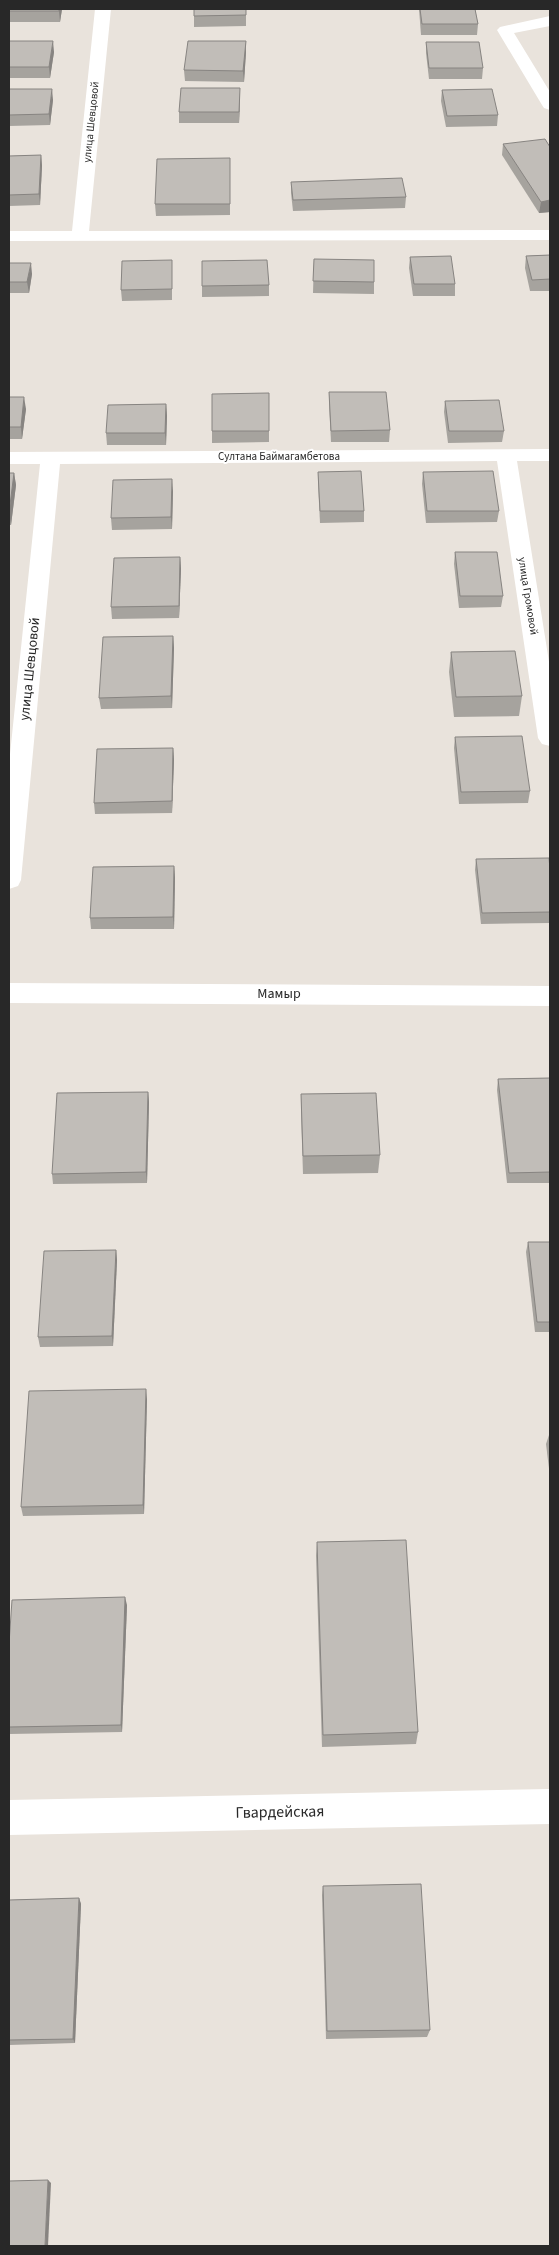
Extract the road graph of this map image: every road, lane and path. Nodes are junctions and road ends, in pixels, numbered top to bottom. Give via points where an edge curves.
1 (103, 9) edge
2 (550, 21) edge
3 (550, 105) edge
4 (550, 235) edge
5 (9, 236) edge
6 (80, 236) junction
7 (506, 455) junction
8 (550, 455) edge
9 (9, 458) edge
10 (51, 458) junction
11 (550, 738) edge
12 (9, 880) edge
13 (9, 993) edge
14 (550, 996) edge
15 (550, 1806) edge
16 (9, 1818) edge

1 - 6 street, улица Шевцовой
2 - 3 street via 505,30
4 - 6 street
5 - 6 street
7 - 8 street, Султана Баймагамбетова
7 - 10 street, Султана Баймагамбетова
7 - 11 street, улица Громовой
9 - 10 street, Султана Баймагамбетова
10 - 12 street, улица Шевцовой
13 - 14 street, Мамыр
15 - 16 street, Гвардейская

